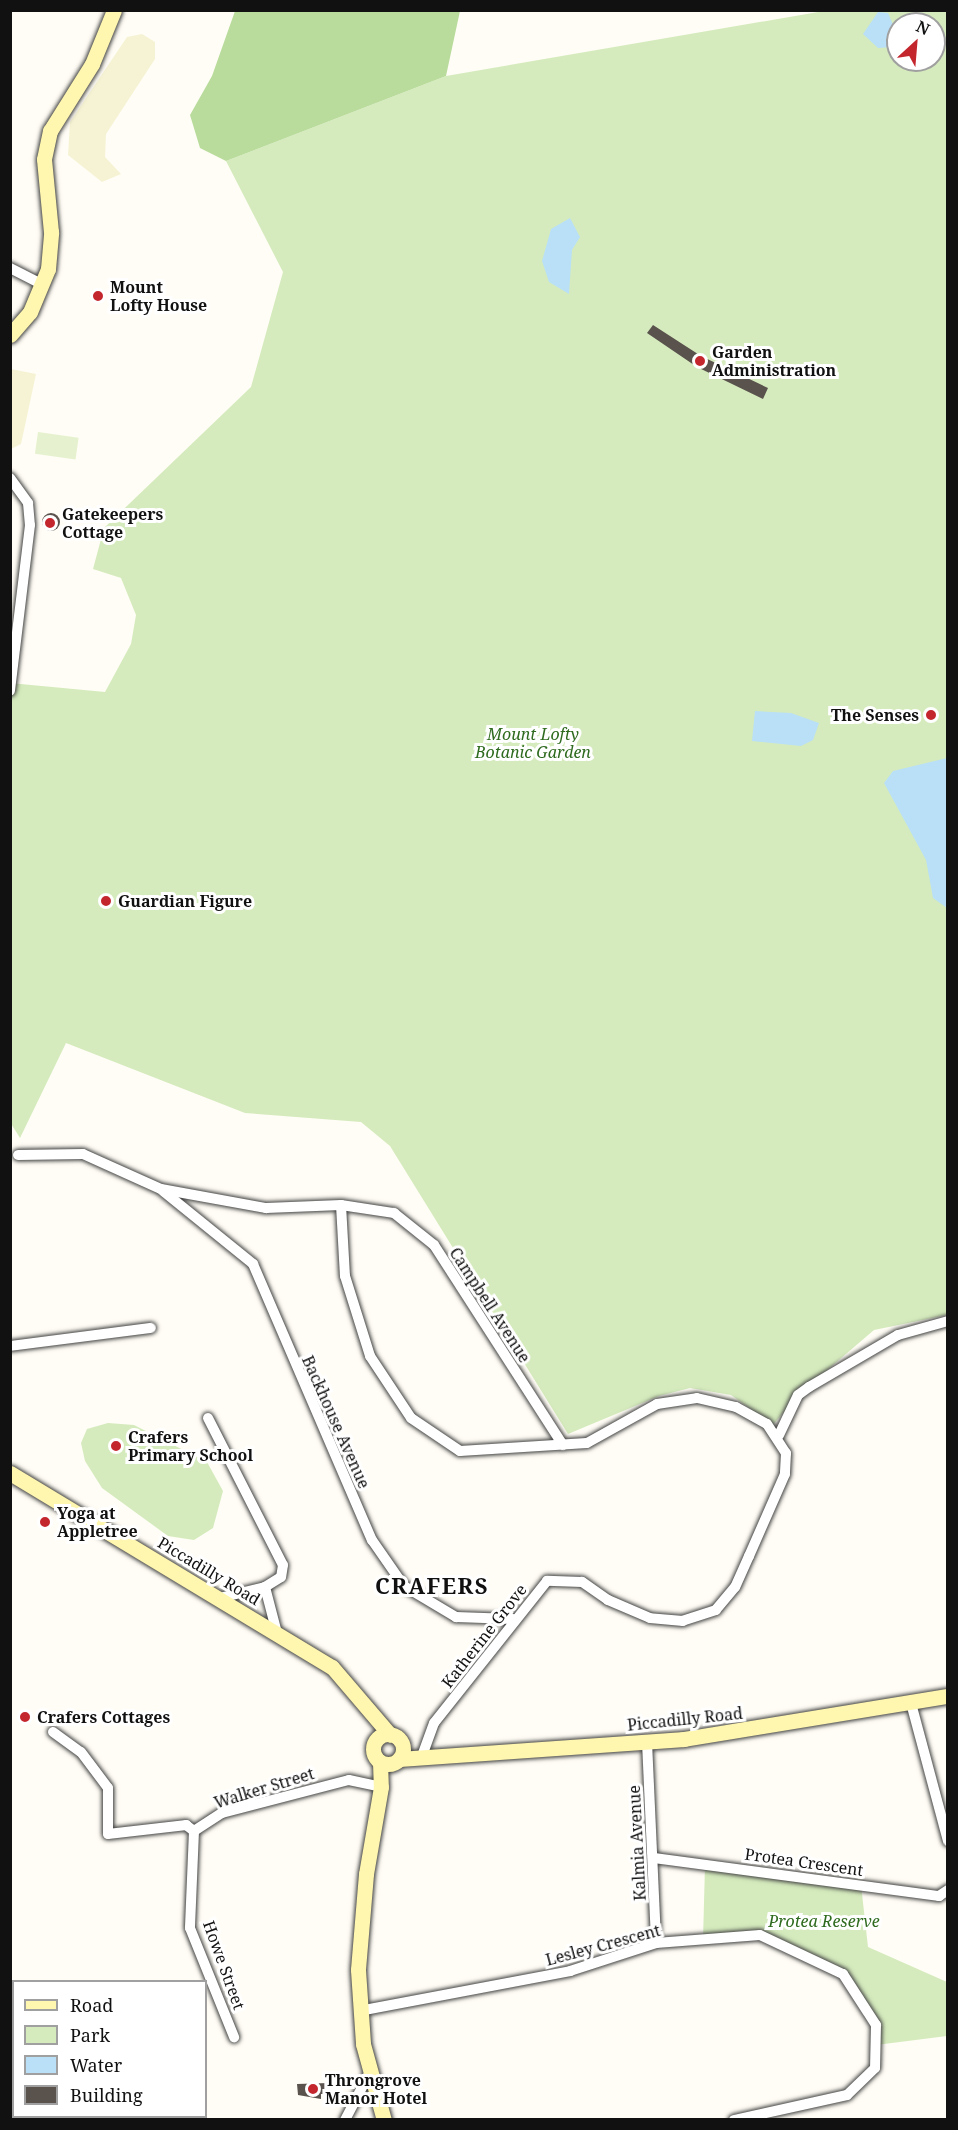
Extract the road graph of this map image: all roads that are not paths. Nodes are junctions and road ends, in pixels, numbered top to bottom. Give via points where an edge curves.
1 (114, 10) edge
2 (10, 268) edge
3 (44, 285) junction
4 (10, 335) edge
5 (10, 478) edge
6 (10, 691) edge
7 (18, 1155) dead end
8 (161, 1189) junction
9 (341, 1205) junction
10 (948, 1321) edge
11 (151, 1328) dead end
12 (10, 1346) edge
13 (208, 1418) dead end
14 (779, 1436) junction
15 (563, 1445) junction
16 (10, 1473) edge
17 (265, 1587) junction
18 (220, 1598) junction
19 (513, 1619) junction
20 (277, 1633) junction
21 (948, 1696) edge
22 (911, 1703) junction
23 (53, 1732) dead end
24 (389, 1737) junction
25 (647, 1742) junction
26 (423, 1754) junction
27 (392, 1761) junction
28 (381, 1787) junction
29 (194, 1831) junction
30 (948, 1841) edge
31 (654, 1858) junction
32 (948, 1890) edge
33 (656, 1943) junction
34 (359, 2011) junction
35 (234, 2037) dead end
36 (370, 2072) junction
37 (345, 2120) edge
38 (384, 2120) edge
39 (734, 2120) edge

1 - 3 main road via 92,64 50,131 45,147 52,252
2 - 3 street
3 - 4 main road via 30,312
5 - 6 street via 28,503 30,525
7 - 8 street, Campbell Avenue via 84,1154
8 - 9 street, Campbell Avenue via 266,1208
8 - 19 street, Backhouse Avenue via 253,1264 372,1540 404,1586 456,1617
9 - 15 street, Campbell Avenue via 394,1213 434,1245
9 - 15 street via 345,1276 370,1356 411,1418 460,1451
10 - 14 street via 898,1335 808,1387 798,1395
11 - 12 street
13 - 17 street via 283,1564 281,1577
14 - 15 street via 736,1407 696,1398 657,1404 587,1443
14 - 19 street, Katherine Grove via 786,1453 785,1474 735,1587 716,1610 683,1620 650,1618 608,1600 582,1582 563,1579 548,1581
16 - 18 main road, Piccadilly Road
17 - 18 street
17 - 20 street
18 - 20 main road, Piccadilly Road
19 - 26 street, Katherine Grove via 434,1723
20 - 24 main road, Piccadilly Road via 333,1667 376,1715
21 - 22 main road, Piccadilly Road
22 - 25 main road, Piccadilly Road via 733,1733
22 - 30 street
23 - 29 street via 81,1752 108,1788 108,1834 186,1825
24 - 26 main road
24 - 27 main road via 403,1750
24 - 27 main road via 373,1748
25 - 26 main road, Piccadilly Road
25 - 31 street, Kalmia Avenue
26 - 27 main road, Piccadilly Road
27 - 28 main road
28 - 29 street, Walker Street via 349,1780 316,1786 222,1813
28 - 34 main road via 359,1931
29 - 35 street, Howe Street via 190,1928
31 - 32 street, Protea Crescent via 939,1896
31 - 33 street, Kalmia Avenue
33 - 34 street, Lesley Crescent via 570,1971
33 - 39 street, Lesley Crescent via 760,1935 843,1974 876,2025 875,2067 847,2095
34 - 36 main road
36 - 37 street
36 - 38 main road

